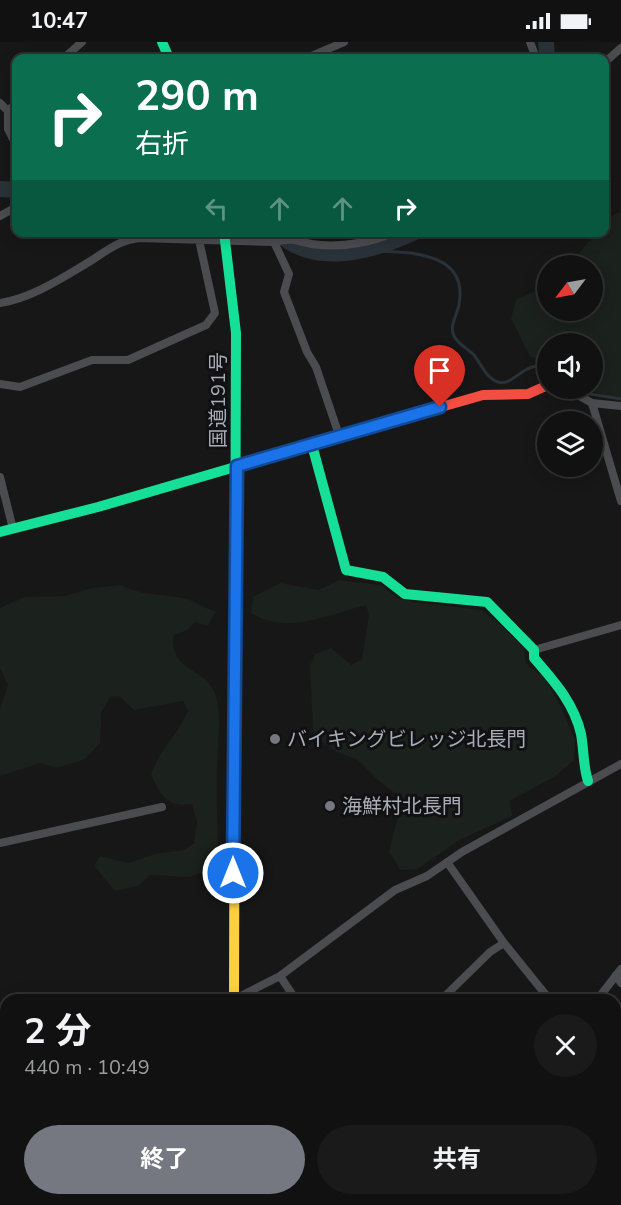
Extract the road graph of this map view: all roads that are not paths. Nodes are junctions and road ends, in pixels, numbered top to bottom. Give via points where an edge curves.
1 (82, 42) edge
2 (344, 42) edge
3 (621, 48) edge
4 (68, 54) edge
5 (317, 54) edge
6 (609, 59) edge
7 (0, 103) edge
8 (12, 108) edge
9 (8, 111) junction
10 (12, 137) edge
11 (119, 237) edge
12 (225, 237) edge
13 (374, 237) edge
14 (122, 240) junction
15 (199, 240) junction
16 (276, 242) junction
17 (0, 303) edge
18 (0, 384) edge
19 (537, 390) edge
20 (585, 399) edge
21 (592, 403) junction
22 (621, 406) edge
23 (339, 435) junction
24 (312, 445) junction
25 (237, 466) junction
26 (0, 477) edge
27 (621, 501) edge
28 (13, 529) junction
29 (0, 532) edge
30 (621, 625) edge
31 (534, 650) junction
32 (621, 764) edge
33 (588, 781) junction
34 (162, 807) dead end
35 (0, 843) edge
36 (447, 862) junction
37 (504, 943) junction
38 (618, 972) edge
39 (280, 976) junction
40 (621, 983) edge
41 (234, 994) edge
42 (246, 994) edge
43 (292, 994) edge
44 (447, 994) edge
45 (545, 994) edge
46 (602, 994) edge

1 - 4 street
2 - 5 street
3 - 6 street
7 - 9 street
8 - 9 street
9 - 10 street
11 - 14 street
12 - 15 street
12 - 16 street
12 - 25 main road, 国道191号 via 236,333
13 - 16 street via 318,246 288,238
14 - 15 street
14 - 17 street via 54,282 15,301
15 - 18 street via 215,313 206,325 128,360 92,360 20,387
16 - 23 street via 289,274 284,292
19 - 23 main road via 528,394 483,394
20 - 21 street
21 - 22 street
21 - 27 street
23 - 24 main road
24 - 25 main road
24 - 31 main road via 346,570 383,577 405,594 486,602
25 - 28 main road
25 - 41 main road, 国道191号
26 - 28 street
28 - 29 main road
30 - 31 street
31 - 33 main road via 534,658 553,677 580,728
32 - 33 street
33 - 36 street
34 - 35 street
36 - 37 street
36 - 39 street via 395,890
37 - 44 street
37 - 45 street
38 - 40 street
38 - 46 street
39 - 42 street
39 - 43 street

